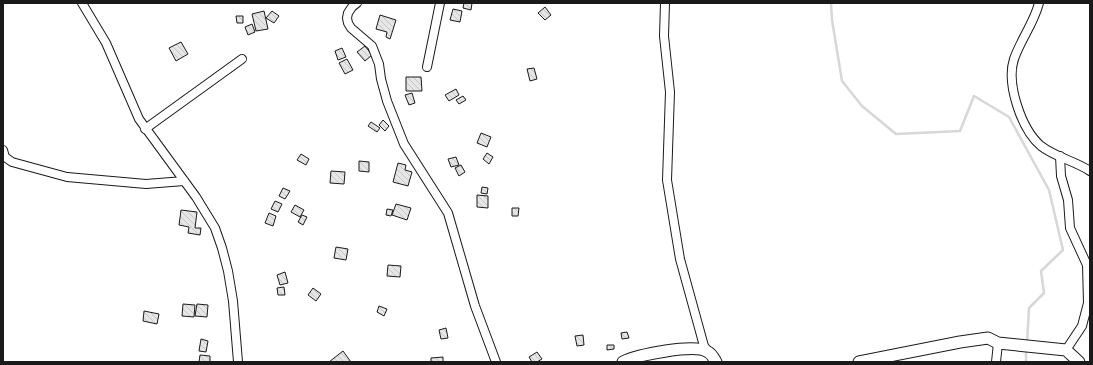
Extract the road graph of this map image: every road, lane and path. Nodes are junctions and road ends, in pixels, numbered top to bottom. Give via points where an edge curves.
1 (82, 3) edge
2 (357, 3) edge
3 (440, 3) edge
4 (665, 3) edge
5 (1039, 3) edge
6 (242, 59) dead end
7 (427, 67) dead end
8 (145, 129) junction
9 (3, 150) edge
10 (1060, 156) junction
11 (1090, 171) edge
12 (184, 181) junction
13 (998, 343) junction
14 (1066, 350) junction
15 (708, 351) junction
16 (238, 362) edge
17 (496, 362) edge
18 (623, 362) edge
19 (716, 362) edge
20 (860, 362) edge
21 (996, 362) edge
22 (1079, 362) edge

1 - 8 street via 106,43
2 - 17 street via 348,13 348,23 372,46 379,64 387,101 404,144 448,213 475,306
3 - 7 street
4 - 15 street via 664,36 670,92 667,180 680,259 704,346
5 - 10 street via 1013,61 1014,94 1032,136 1041,146
6 - 8 street
8 - 12 street
9 - 12 street via 5,157 12,162 67,177 146,184
10 - 11 street
10 - 14 street via 1070,228 1087,265 1088,303 1082,326
12 - 16 street via 215,228 222,248 233,301
13 - 14 main road
13 - 20 main road via 988,338
13 - 21 street
14 - 22 main road
15 - 18 main road via 695,348 678,349
15 - 19 main road

